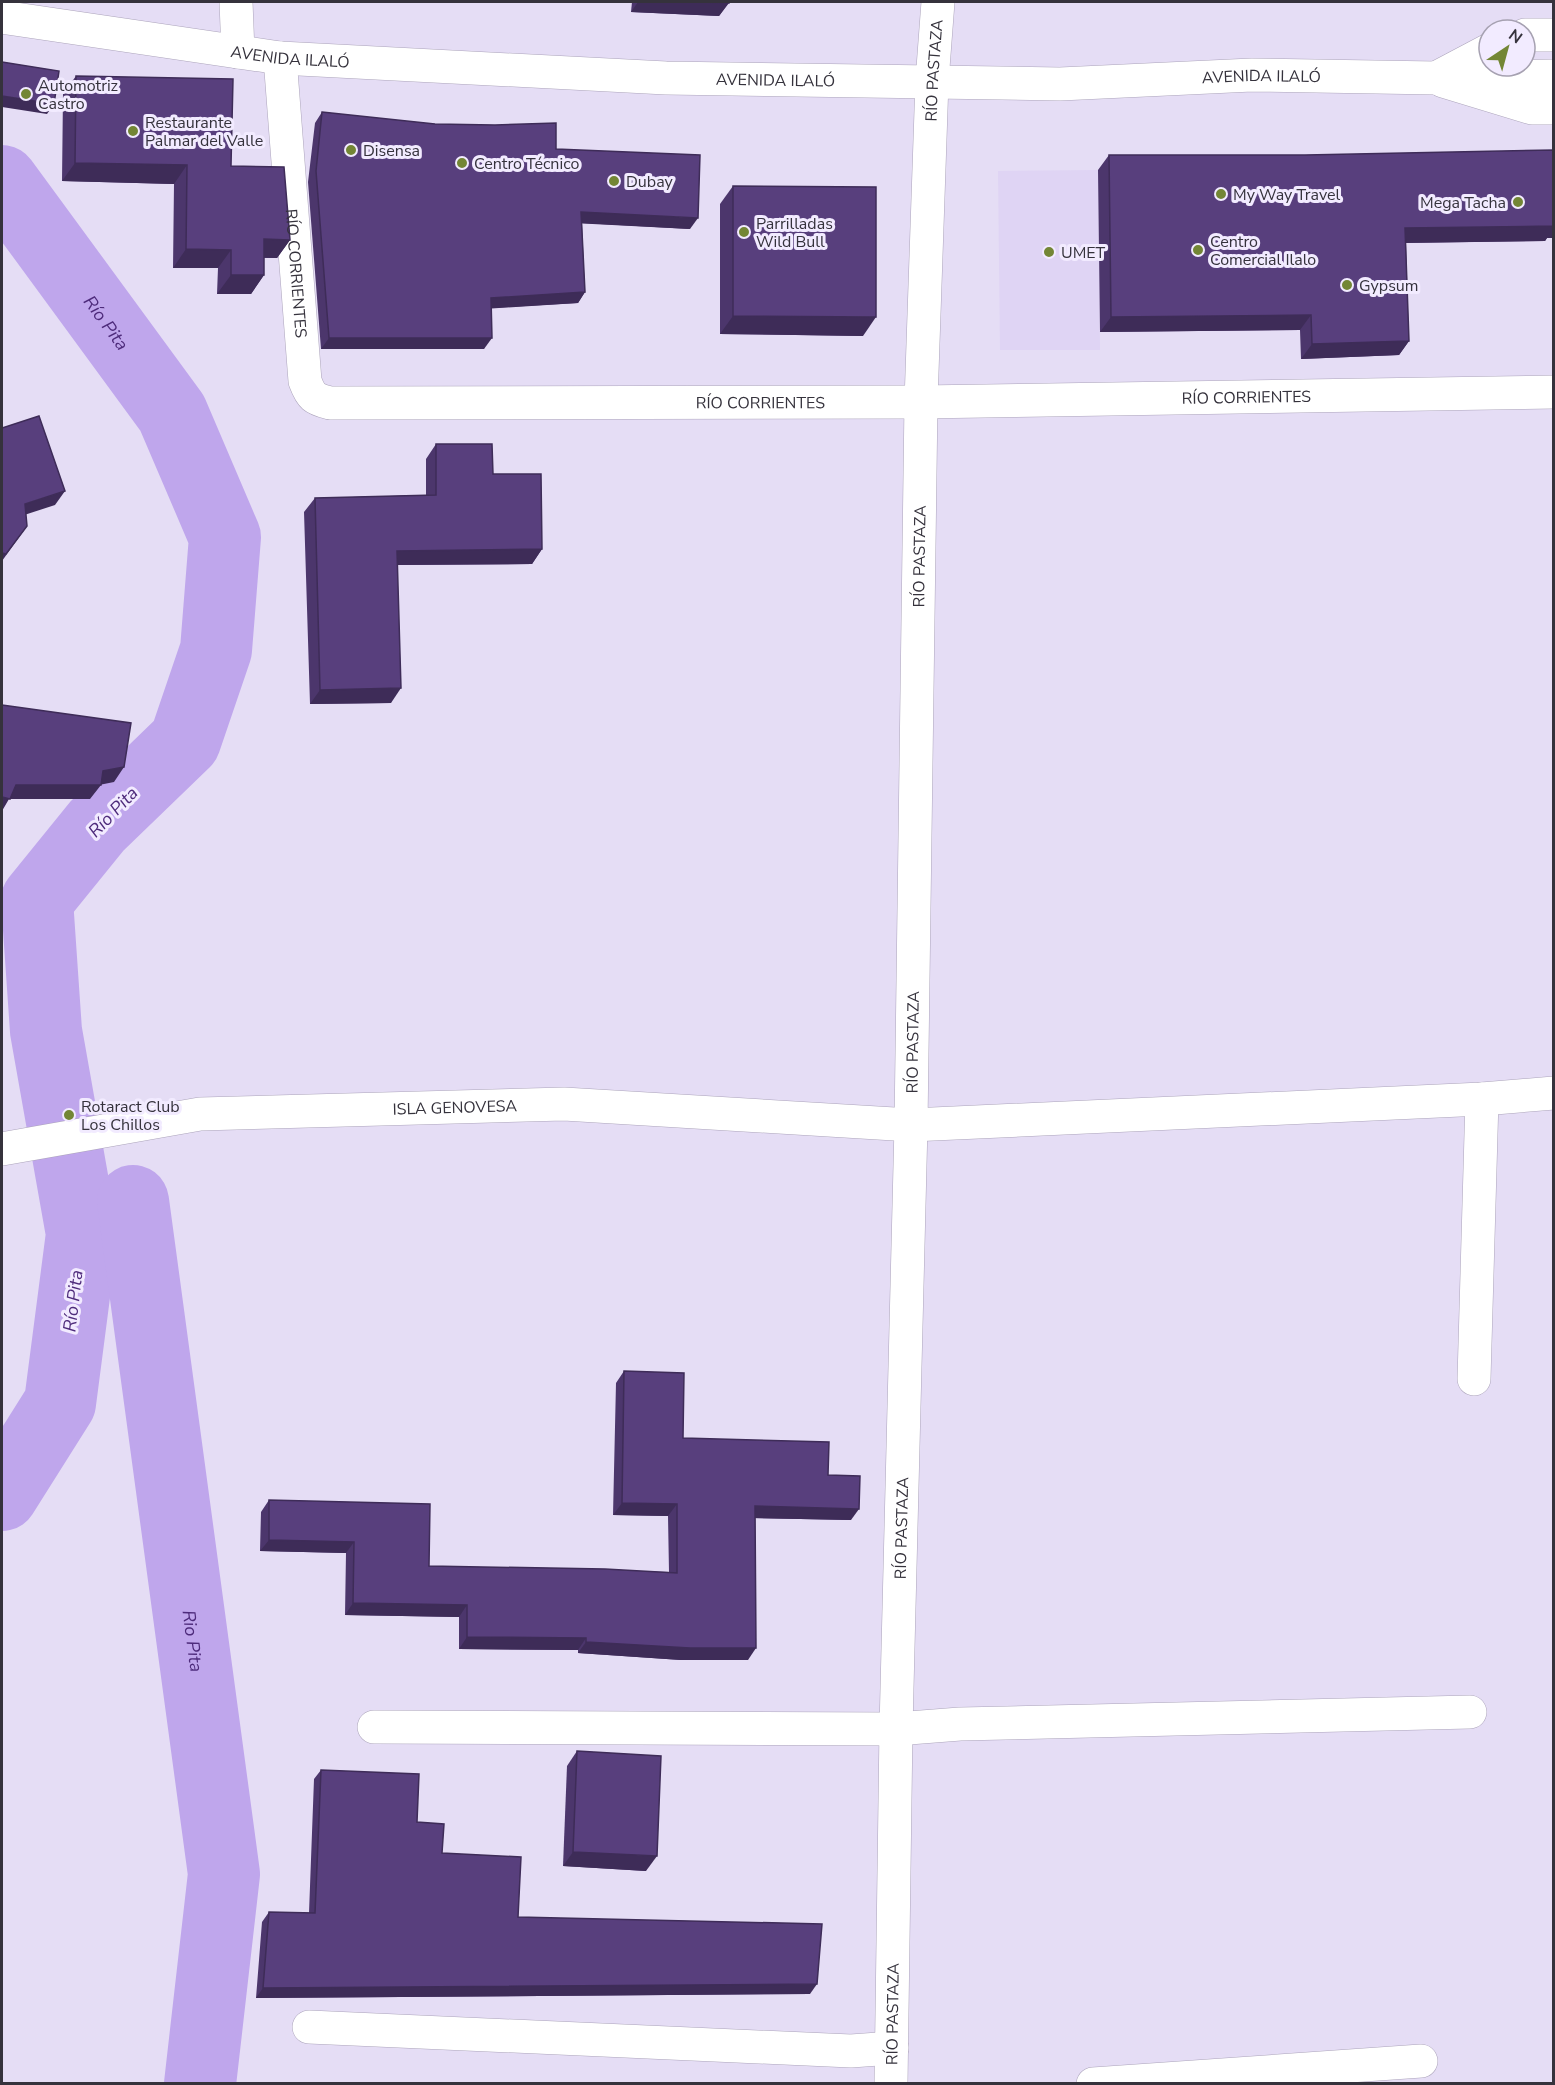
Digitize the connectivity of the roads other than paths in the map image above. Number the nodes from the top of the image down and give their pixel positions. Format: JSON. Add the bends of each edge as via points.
{"nodes":[{"id":1,"x":236,"y":2,"type":"edge"},
{"id":2,"x":938,"y":2,"type":"edge"},
{"id":3,"x":2,"y":17,"type":"edge"},
{"id":4,"x":1537,"y":35,"type":"edge"},
{"id":5,"x":1554,"y":35,"type":"edge"},
{"id":6,"x":238,"y":52,"type":"junction"},
{"id":7,"x":1477,"y":56,"type":"edge"},
{"id":8,"x":280,"y":58,"type":"junction"},
{"id":9,"x":1554,"y":76,"type":"edge"},
{"id":10,"x":1436,"y":78,"type":"junction"},
{"id":11,"x":932,"y":81,"type":"junction"},
{"id":12,"x":1554,"y":108,"type":"edge"},
{"id":13,"x":1554,"y":392,"type":"edge"},
{"id":14,"x":921,"y":402,"type":"junction"},
{"id":15,"x":1554,"y":1093,"type":"edge"},
{"id":16,"x":1482,"y":1099,"type":"junction"},
{"id":17,"x":911,"y":1125,"type":"junction"},
{"id":18,"x":15,"y":1147,"type":"edge"},
{"id":19,"x":1474,"y":1379,"type":"dead end"},
{"id":20,"x":1470,"y":1713,"type":"dead end"},
{"id":21,"x":374,"y":1727,"type":"dead end"},
{"id":22,"x":896,"y":1729,"type":"junction"},
{"id":23,"x":309,"y":2027,"type":"dead end"},
{"id":24,"x":892,"y":2048,"type":"junction"},
{"id":25,"x":1421,"y":2061,"type":"dead end"},
{"id":26,"x":891,"y":2084,"type":"edge"},
{"id":27,"x":1093,"y":2084,"type":"edge"}],
"edges":[{"from":1,"to":6,"type":"street"},
{"from":2,"to":11,"type":"street","name":"RÍO PASTAZA"},
{"from":3,"to":6,"type":"street","name":"AVENIDA ILALÓ"},
{"from":4,"to":5,"type":"street"},
{"from":6,"to":8,"type":"street","name":"AVENIDA ILALÓ"},
{"from":7,"to":10,"type":"street"},
{"from":8,"to":11,"type":"street","name":"AVENIDA ILALÓ","via":[[666,78]]},
{"from":8,"to":14,"type":"street","name":"RÍO CORRIENTES","via":[[305,381],[315,399],[330,403]]},
{"from":9,"to":10,"type":"street","name":"AVENIDA ILALÓ"},
{"from":10,"to":11,"type":"street","name":"AVENIDA ILALÓ","via":[[1252,75],[1060,84]]},
{"from":10,"to":12,"type":"street","via":[[1532,108]]},
{"from":11,"to":14,"type":"street","name":"RÍO PASTAZA"},
{"from":13,"to":14,"type":"street","name":"RÍO CORRIENTES"},
{"from":14,"to":17,"type":"street","name":"RÍO PASTAZA"},
{"from":15,"to":16,"type":"street","name":"ISLA GENOVESA"},
{"from":16,"to":17,"type":"street","name":"ISLA GENOVESA"},
{"from":16,"to":19,"type":"street"},
{"from":17,"to":18,"type":"street","name":"ISLA GENOVESA","via":[[564,1104],[200,1114]]},
{"from":17,"to":22,"type":"street","name":"RÍO PASTAZA"},
{"from":20,"to":22,"type":"street","via":[[960,1724]]},
{"from":21,"to":22,"type":"street"},
{"from":22,"to":24,"type":"street","name":"RÍO PASTAZA"},
{"from":23,"to":24,"type":"street","via":[[851,2050]]},
{"from":24,"to":26,"type":"street","name":"RÍO PASTAZA"},
{"from":25,"to":27,"type":"street"}]}
